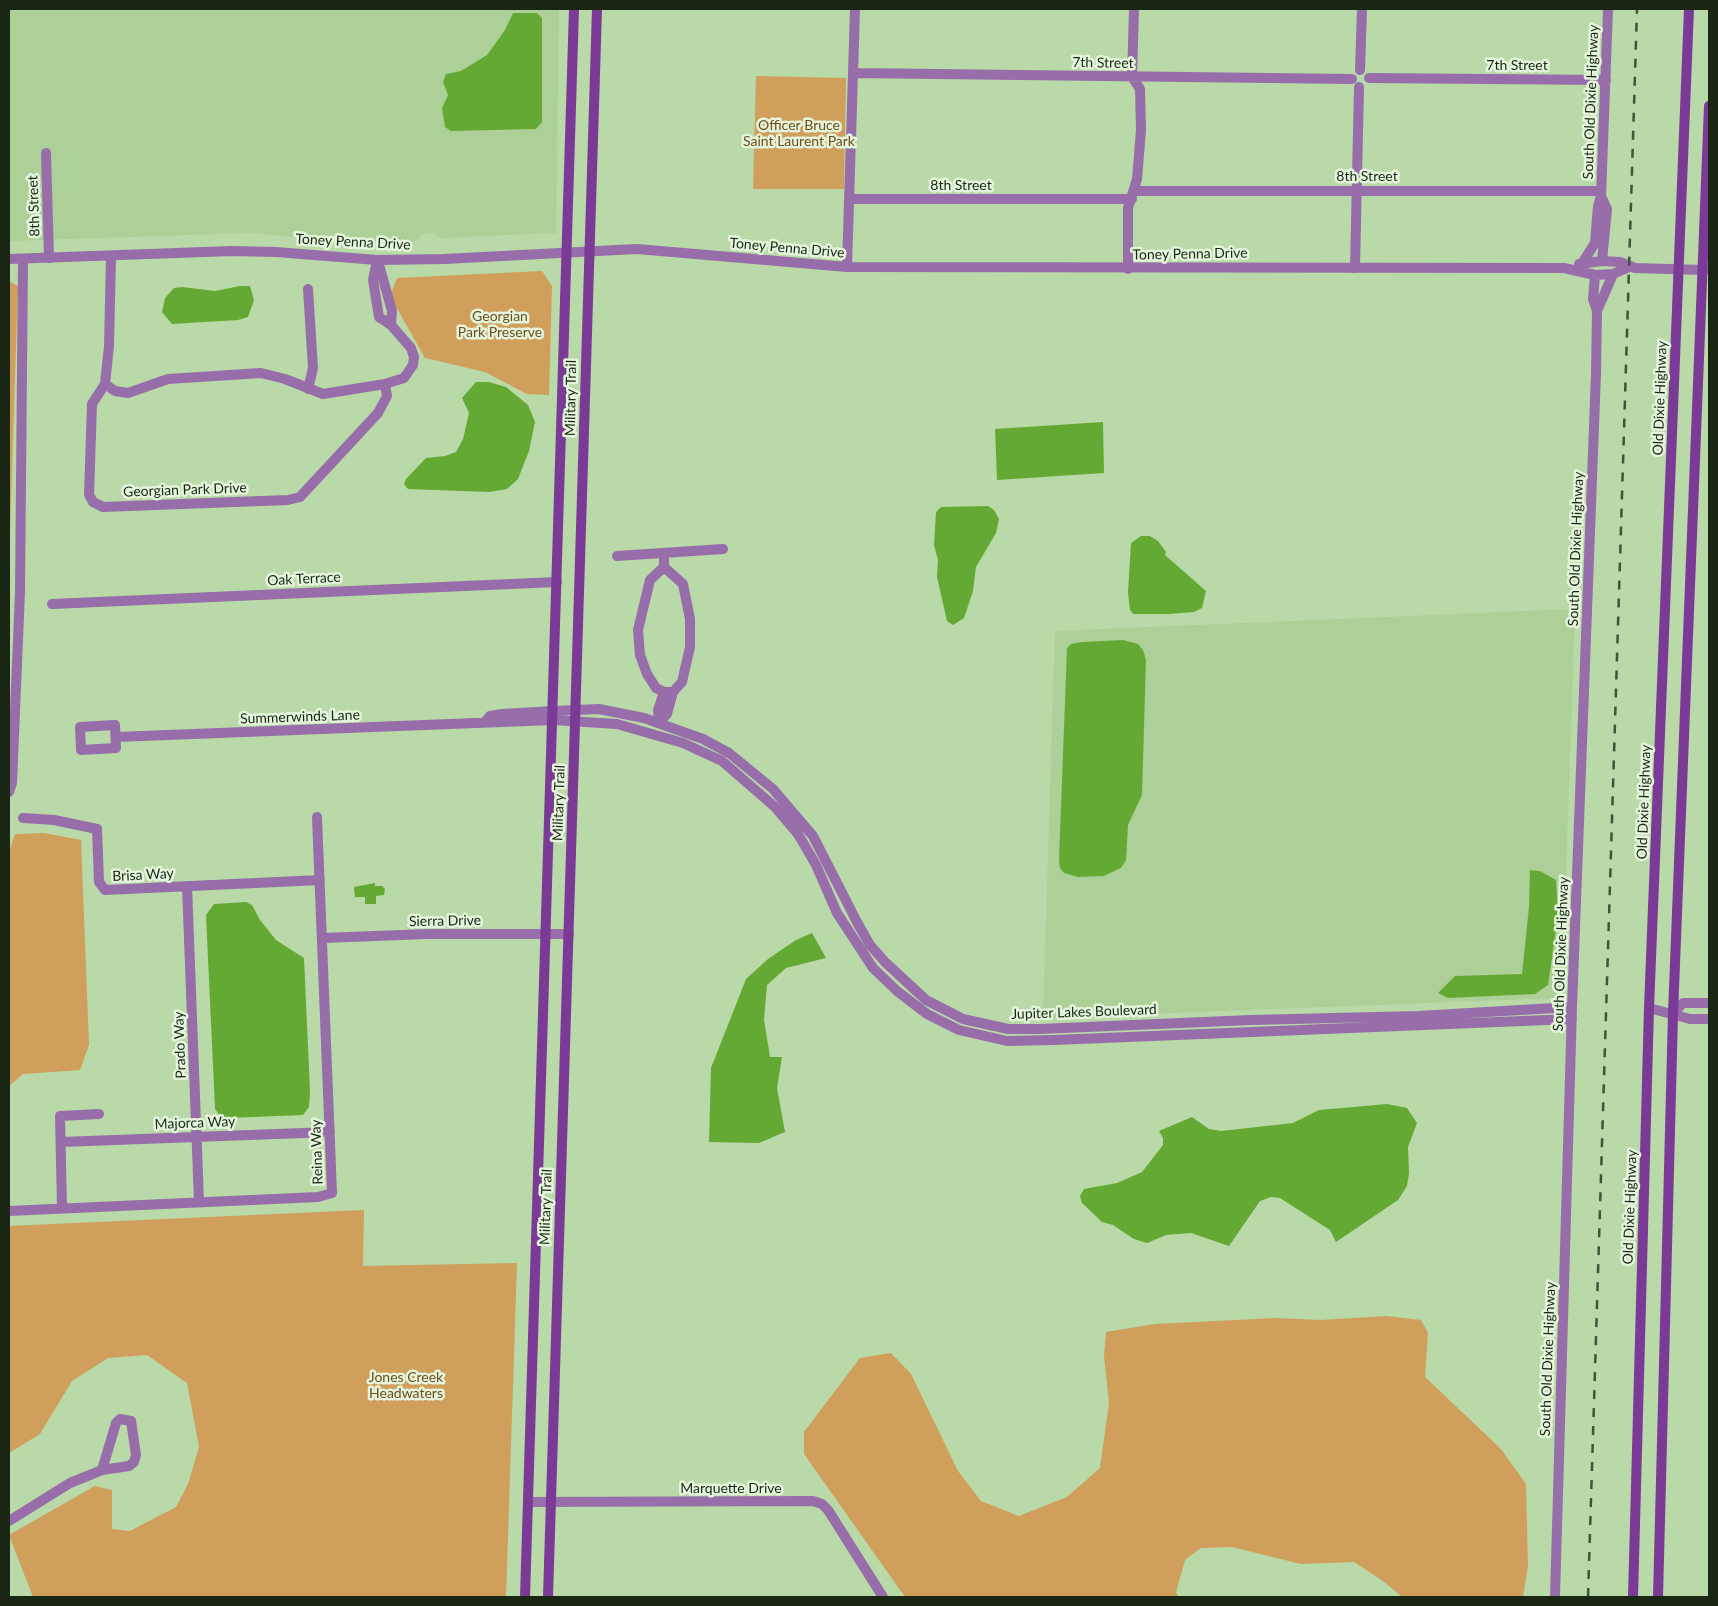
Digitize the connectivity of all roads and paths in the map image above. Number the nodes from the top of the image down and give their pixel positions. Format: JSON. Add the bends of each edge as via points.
{"nodes":[{"id":1,"x":574,"y":9,"type":"edge"},
{"id":2,"x":597,"y":9,"type":"edge"},
{"id":3,"x":855,"y":9,"type":"edge"},
{"id":4,"x":1134,"y":9,"type":"edge"},
{"id":5,"x":1362,"y":9,"type":"edge"},
{"id":6,"x":1608,"y":9,"type":"edge"},
{"id":7,"x":1689,"y":9,"type":"edge"},
{"id":8,"x":1360,"y":70,"type":"junction"},
{"id":9,"x":853,"y":73,"type":"junction"},
{"id":10,"x":1132,"y":77,"type":"junction"},
{"id":11,"x":1368,"y":78,"type":"junction"},
{"id":12,"x":1352,"y":79,"type":"junction"},
{"id":13,"x":1606,"y":80,"type":"junction"},
{"id":14,"x":1359,"y":87,"type":"junction"},
{"id":15,"x":1709,"y":106,"type":"edge"},
{"id":16,"x":46,"y":153,"type":"dead end"},
{"id":17,"x":1357,"y":190,"type":"junction"},
{"id":18,"x":1601,"y":193,"type":"junction"},
{"id":19,"x":1133,"y":195,"type":"junction"},
{"id":20,"x":851,"y":198,"type":"junction"},
{"id":21,"x":588,"y":250,"type":"junction"},
{"id":22,"x":566,"y":254,"type":"junction"},
{"id":23,"x":111,"y":256,"type":"junction"},
{"id":24,"x":49,"y":258,"type":"junction"},
{"id":25,"x":9,"y":259,"type":"edge"},
{"id":26,"x":23,"y":259,"type":"junction"},
{"id":27,"x":377,"y":260,"type":"junction"},
{"id":28,"x":1602,"y":261,"type":"junction"},
{"id":29,"x":1583,"y":262,"type":"junction"},
{"id":30,"x":847,"y":267,"type":"junction"},
{"id":31,"x":1629,"y":267,"type":"junction"},
{"id":32,"x":1355,"y":268,"type":"junction"},
{"id":33,"x":1564,"y":268,"type":"junction"},
{"id":34,"x":1128,"y":269,"type":"junction"},
{"id":35,"x":1679,"y":270,"type":"junction"},
{"id":36,"x":1704,"y":270,"type":"junction"},
{"id":37,"x":1612,"y":274,"type":"junction"},
{"id":38,"x":1594,"y":275,"type":"junction"},
{"id":39,"x":308,"y":289,"type":"dead end"},
{"id":40,"x":1597,"y":311,"type":"junction"},
{"id":41,"x":105,"y":384,"type":"junction"},
{"id":42,"x":385,"y":384,"type":"junction"},
{"id":43,"x":308,"y":389,"type":"junction"},
{"id":44,"x":723,"y":550,"type":"dead end"},
{"id":45,"x":664,"y":553,"type":"junction"},
{"id":46,"x":616,"y":556,"type":"dead end"},
{"id":47,"x":664,"y":567,"type":"junction"},
{"id":48,"x":557,"y":582,"type":"junction"},
{"id":49,"x":52,"y":604,"type":"dead end"},
{"id":50,"x":668,"y":692,"type":"junction"},
{"id":51,"x":574,"y":710,"type":"junction"},
{"id":52,"x":553,"y":715,"type":"junction"},
{"id":53,"x":575,"y":721,"type":"junction"},
{"id":54,"x":659,"y":722,"type":"junction"},
{"id":55,"x":116,"y":737,"type":"dead end"},
{"id":56,"x":9,"y":792,"type":"edge"},
{"id":57,"x":317,"y":817,"type":"dead end"},
{"id":58,"x":23,"y":818,"type":"dead end"},
{"id":59,"x":320,"y":880,"type":"junction"},
{"id":60,"x":187,"y":886,"type":"junction"},
{"id":61,"x":546,"y":933,"type":"junction"},
{"id":62,"x":569,"y":934,"type":"junction"},
{"id":63,"x":322,"y":938,"type":"junction"},
{"id":64,"x":1709,"y":1003,"type":"edge"},
{"id":65,"x":1572,"y":1007,"type":"junction"},
{"id":66,"x":1649,"y":1008,"type":"junction"},
{"id":67,"x":1673,"y":1014,"type":"junction"},
{"id":68,"x":1572,"y":1019,"type":"junction"},
{"id":69,"x":1709,"y":1019,"type":"edge"},
{"id":70,"x":99,"y":1114,"type":"dead end"},
{"id":71,"x":330,"y":1132,"type":"junction"},
{"id":72,"x":197,"y":1136,"type":"junction"},
{"id":73,"x":61,"y":1142,"type":"junction"},
{"id":74,"x":200,"y":1202,"type":"junction"},
{"id":75,"x":62,"y":1208,"type":"junction"},
{"id":76,"x":9,"y":1211,"type":"edge"},
{"id":77,"x":102,"y":1470,"type":"junction"},
{"id":78,"x":528,"y":1502,"type":"junction"},
{"id":79,"x":551,"y":1502,"type":"junction"},
{"id":80,"x":9,"y":1521,"type":"edge"},
{"id":81,"x":525,"y":1597,"type":"edge"},
{"id":82,"x":548,"y":1597,"type":"edge"},
{"id":83,"x":884,"y":1597,"type":"edge"},
{"id":84,"x":1555,"y":1597,"type":"edge"},
{"id":85,"x":1633,"y":1597,"type":"edge"},
{"id":86,"x":1658,"y":1597,"type":"edge"}],
"edges":[{"from":1,"to":22,"type":"main road","name":"Military Trail"},
{"from":2,"to":21,"type":"main road","name":"Military Trail"},
{"from":3,"to":9,"type":"street"},
{"from":4,"to":10,"type":"street"},
{"from":5,"to":8,"type":"street"},
{"from":6,"to":13,"type":"street","name":"South Old Dixie Highway"},
{"from":7,"to":35,"type":"main road","name":"Old Dixie Highway"},
{"from":8,"to":11,"type":"street","via":[[1367,73]]},
{"from":8,"to":12,"type":"street","via":[[1353,74]]},
{"from":9,"to":10,"type":"street","name":"7th Street"},
{"from":9,"to":20,"type":"street"},
{"from":10,"to":12,"type":"street","name":"7th Street"},
{"from":10,"to":19,"type":"street","via":[[1140,89],[1139,159]]},
{"from":11,"to":13,"type":"street","name":"7th Street"},
{"from":11,"to":14,"type":"street","via":[[1365,85]]},
{"from":12,"to":14,"type":"street"},
{"from":13,"to":18,"type":"street","name":"South Old Dixie Highway"},
{"from":14,"to":17,"type":"street"},
{"from":15,"to":36,"type":"main road"},
{"from":16,"to":24,"type":"street","name":"8th Street"},
{"from":17,"to":18,"type":"street","name":"8th Street"},
{"from":17,"to":19,"type":"street","name":"8th Street"},
{"from":17,"to":32,"type":"street"},
{"from":18,"to":28,"type":"street","name":"South Old Dixie Highway","via":[[1607,209]]},
{"from":18,"to":29,"type":"street","name":"South Old Dixie Highway","via":[[1595,244]]},
{"from":19,"to":20,"type":"street","name":"8th Street"},
{"from":19,"to":34,"type":"street","via":[[1128,208]]},
{"from":20,"to":30,"type":"street"},
{"from":21,"to":22,"type":"street","name":"Toney Penna Drive"},
{"from":21,"to":30,"type":"street","name":"Toney Penna Drive","via":[[661,250]]},
{"from":21,"to":51,"type":"main road","name":"Military Trail"},
{"from":22,"to":27,"type":"street","name":"Toney Penna Drive"},
{"from":22,"to":48,"type":"main road","name":"Military Trail"},
{"from":23,"to":24,"type":"street","name":"Toney Penna Drive"},
{"from":23,"to":27,"type":"street","name":"Toney Penna Drive","via":[[267,252]]},
{"from":23,"to":41,"type":"street","name":"Georgian Park Drive"},
{"from":24,"to":26,"type":"street","name":"Toney Penna Drive"},
{"from":25,"to":26,"type":"street","name":"Toney Penna Drive"},
{"from":26,"to":56,"type":"street","via":[[20,592],[12,783]]},
{"from":27,"to":42,"type":"street","via":[[392,310],[391,326],[411,348],[413,366],[404,378]]},
{"from":28,"to":29,"type":"street","name":"Toney Penna Drive"},
{"from":28,"to":31,"type":"street","name":"Toney Penna Drive","via":[[1620,262]]},
{"from":29,"to":33,"type":"street","name":"Toney Penna Drive"},
{"from":30,"to":34,"type":"street","name":"Toney Penna Drive"},
{"from":31,"to":35,"type":"street","name":"Toney Penna Drive"},
{"from":31,"to":37,"type":"street","name":"Toney Penna Drive"},
{"from":32,"to":33,"type":"street","name":"Toney Penna Drive"},
{"from":32,"to":34,"type":"street","name":"Toney Penna Drive"},
{"from":33,"to":38,"type":"street","name":"Toney Penna Drive"},
{"from":35,"to":36,"type":"street","name":"Toney Penna Drive"},
{"from":35,"to":66,"type":"main road","name":"Old Dixie Highway"},
{"from":36,"to":67,"type":"main road"},
{"from":37,"to":38,"type":"street","name":"Toney Penna Drive"},
{"from":37,"to":40,"type":"street","name":"South Old Dixie Highway"},
{"from":38,"to":40,"type":"street","name":"South Old Dixie Highway","via":[[1593,299]]},
{"from":39,"to":43,"type":"street","via":[[313,368]]},
{"from":40,"to":65,"type":"street","name":"South Old Dixie Highway"},
{"from":41,"to":42,"type":"street","name":"Georgian Park Drive","via":[[92,404],[89,495],[93,502],[103,507],[300,497],[378,413],[386,396]]},
{"from":41,"to":43,"type":"street","via":[[114,391],[128,392],[168,379],[261,373]]},
{"from":42,"to":43,"type":"street","via":[[324,394]]},
{"from":44,"to":45,"type":"street"},
{"from":45,"to":46,"type":"street"},
{"from":45,"to":47,"type":"street"},
{"from":47,"to":50,"type":"street","via":[[683,584],[690,619],[690,647],[682,682]]},
{"from":47,"to":50,"type":"street","via":[[650,580],[638,630],[640,655],[647,674],[656,688]]},
{"from":48,"to":49,"type":"street","name":"Oak Terrace"},
{"from":48,"to":52,"type":"main road","name":"Military Trail"},
{"from":50,"to":54,"type":"street","via":[[667,714]]},
{"from":51,"to":52,"type":"street","name":"Jupiter Lakes Boulevard"},
{"from":51,"to":53,"type":"main road","name":"Military Trail"},
{"from":51,"to":54,"type":"street","name":"Jupiter Lakes Boulevard","via":[[599,709]]},
{"from":52,"to":53,"type":"street","name":"Jupiter Lakes Boulevard"},
{"from":52,"to":55,"type":"street","name":"Summerwinds Lane","via":[[485,722]]},
{"from":52,"to":61,"type":"main road","name":"Military Trail"},
{"from":53,"to":62,"type":"main road","name":"Military Trail"},
{"from":53,"to":68,"type":"street","name":"Jupiter Lakes Boulevard","via":[[636,729],[683,743],[722,761],[775,807],[798,834],[837,913],[873,968],[927,1014],[959,1030],[1007,1041]]},
{"from":54,"to":65,"type":"street","name":"Jupiter Lakes Boulevard","via":[[729,753],[773,789],[813,836],[870,945],[926,1000],[963,1019],[1008,1029],[1034,1030]]},
{"from":57,"to":59,"type":"street","name":"Reina Way"},
{"from":58,"to":60,"type":"street","name":"Brisa Way","via":[[54,820],[96,829],[99,882],[105,890]]},
{"from":59,"to":60,"type":"street","name":"Brisa Way"},
{"from":59,"to":63,"type":"street","name":"Reina Way"},
{"from":60,"to":72,"type":"street","name":"Prado Way"},
{"from":61,"to":62,"type":"street","name":"Sierra Drive"},
{"from":61,"to":63,"type":"street","name":"Sierra Drive"},
{"from":61,"to":78,"type":"main road","name":"Military Trail"},
{"from":62,"to":79,"type":"main road","name":"Military Trail"},
{"from":63,"to":71,"type":"street","name":"Reina Way"},
{"from":64,"to":67,"type":"street","via":[[1684,1004]]},
{"from":65,"to":68,"type":"street","name":"South Old Dixie Highway"},
{"from":66,"to":67,"type":"street"},
{"from":66,"to":85,"type":"main road","name":"Old Dixie Highway"},
{"from":67,"to":69,"type":"street","via":[[1690,1019]]},
{"from":67,"to":86,"type":"main road"},
{"from":68,"to":84,"type":"street","name":"South Old Dixie Highway"},
{"from":70,"to":73,"type":"street","via":[[60,1116]]},
{"from":71,"to":72,"type":"street","name":"Majorca Way"},
{"from":71,"to":74,"type":"street","name":"Reina Way","via":[[332,1192],[327,1196]]},
{"from":72,"to":73,"type":"street","name":"Majorca Way"},
{"from":72,"to":74,"type":"street","name":"Prado Way"},
{"from":73,"to":75,"type":"street"},
{"from":74,"to":75,"type":"street","name":"Reina Way"},
{"from":75,"to":76,"type":"street","name":"Reina Way"},
{"from":77,"to":77,"type":"street","via":[[129,1466],[134,1462],[132,1422],[120,1419],[116,1423]]},
{"from":77,"to":80,"type":"street","via":[[70,1482]]},
{"from":78,"to":79,"type":"street","name":"Marquette Drive"},
{"from":78,"to":81,"type":"main road","name":"Military Trail"},
{"from":79,"to":82,"type":"main road","name":"Military Trail"},
{"from":79,"to":83,"type":"street","name":"Marquette Drive","via":[[813,1501],[822,1504]]}]}
